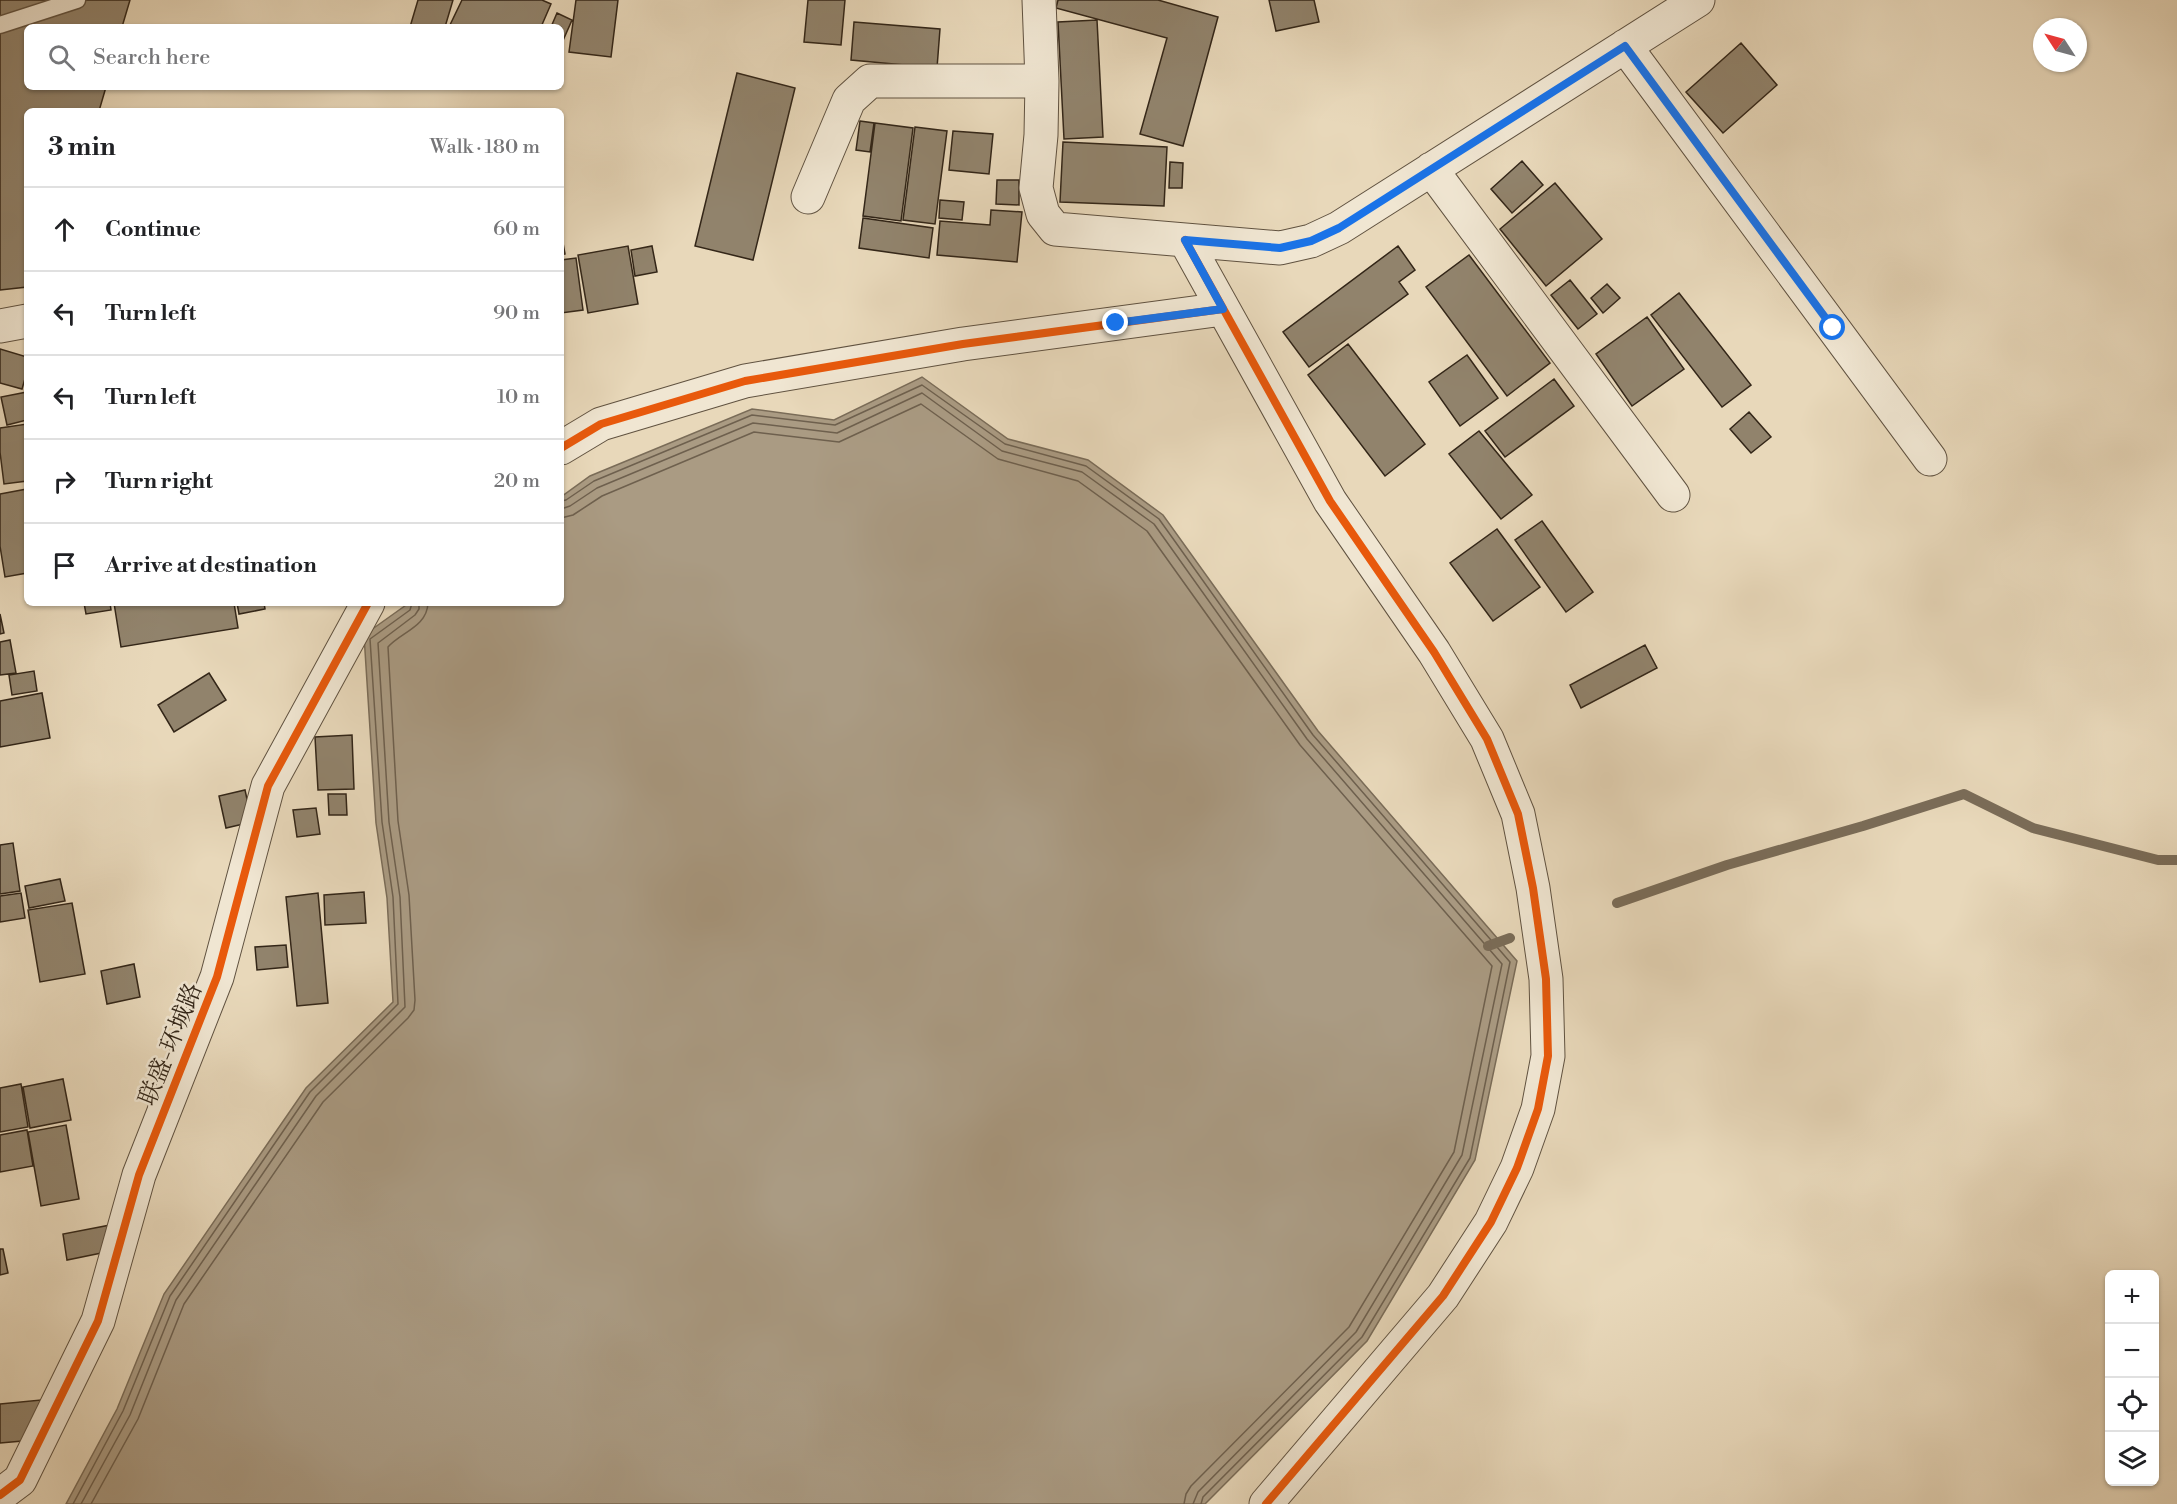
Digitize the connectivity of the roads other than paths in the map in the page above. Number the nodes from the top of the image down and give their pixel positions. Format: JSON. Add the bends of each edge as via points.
{"nodes":[{"id":1,"x":77,"y":0,"type":"edge"},
{"id":2,"x":1039,"y":0,"type":"edge"},
{"id":3,"x":1698,"y":0,"type":"edge"},
{"id":4,"x":0,"y":25,"type":"edge"},
{"id":5,"x":1625,"y":46,"type":"junction"},
{"id":6,"x":1042,"y":81,"type":"junction"},
{"id":7,"x":1431,"y":169,"type":"junction"},
{"id":8,"x":808,"y":196,"type":"dead end"},
{"id":9,"x":1185,"y":240,"type":"junction"},
{"id":10,"x":1223,"y":309,"type":"junction"},
{"id":11,"x":24,"y":322,"type":"edge"},
{"id":12,"x":0,"y":326,"type":"edge"},
{"id":13,"x":564,"y":446,"type":"edge"},
{"id":14,"x":1930,"y":459,"type":"dead end"},
{"id":15,"x":1672,"y":495,"type":"dead end"},
{"id":16,"x":366,"y":606,"type":"edge"},
{"id":17,"x":0,"y":1495,"type":"edge"},
{"id":18,"x":1266,"y":1504,"type":"edge"}],
"edges":[{"from":1,"to":4,"type":"lane"},
{"from":2,"to":6,"type":"street"},
{"from":3,"to":5,"type":"street"},
{"from":5,"to":7,"type":"street"},
{"from":5,"to":14,"type":"street"},
{"from":6,"to":8,"type":"street","via":[[870,81],[849,100]]},
{"from":6,"to":9,"type":"street","via":[[1036,188],[1043,214],[1055,230]]},
{"from":7,"to":9,"type":"street","via":[[1339,228],[1311,241],[1280,248]]},
{"from":7,"to":15,"type":"street"},
{"from":9,"to":10,"type":"street"},
{"from":10,"to":13,"type":"street","via":[[963,344],[745,381],[601,424]]},
{"from":10,"to":18,"type":"street","via":[[1330,501],[1434,651],[1487,739],[1518,814],[1546,979],[1548,1056],[1538,1109],[1517,1168],[1491,1222],[1443,1296]]},
{"from":11,"to":12,"type":"street"},
{"from":16,"to":17,"type":"street","name":"联盛-环城路","via":[[268,786],[217,977],[139,1175],[98,1321],[20,1480]]}]}
